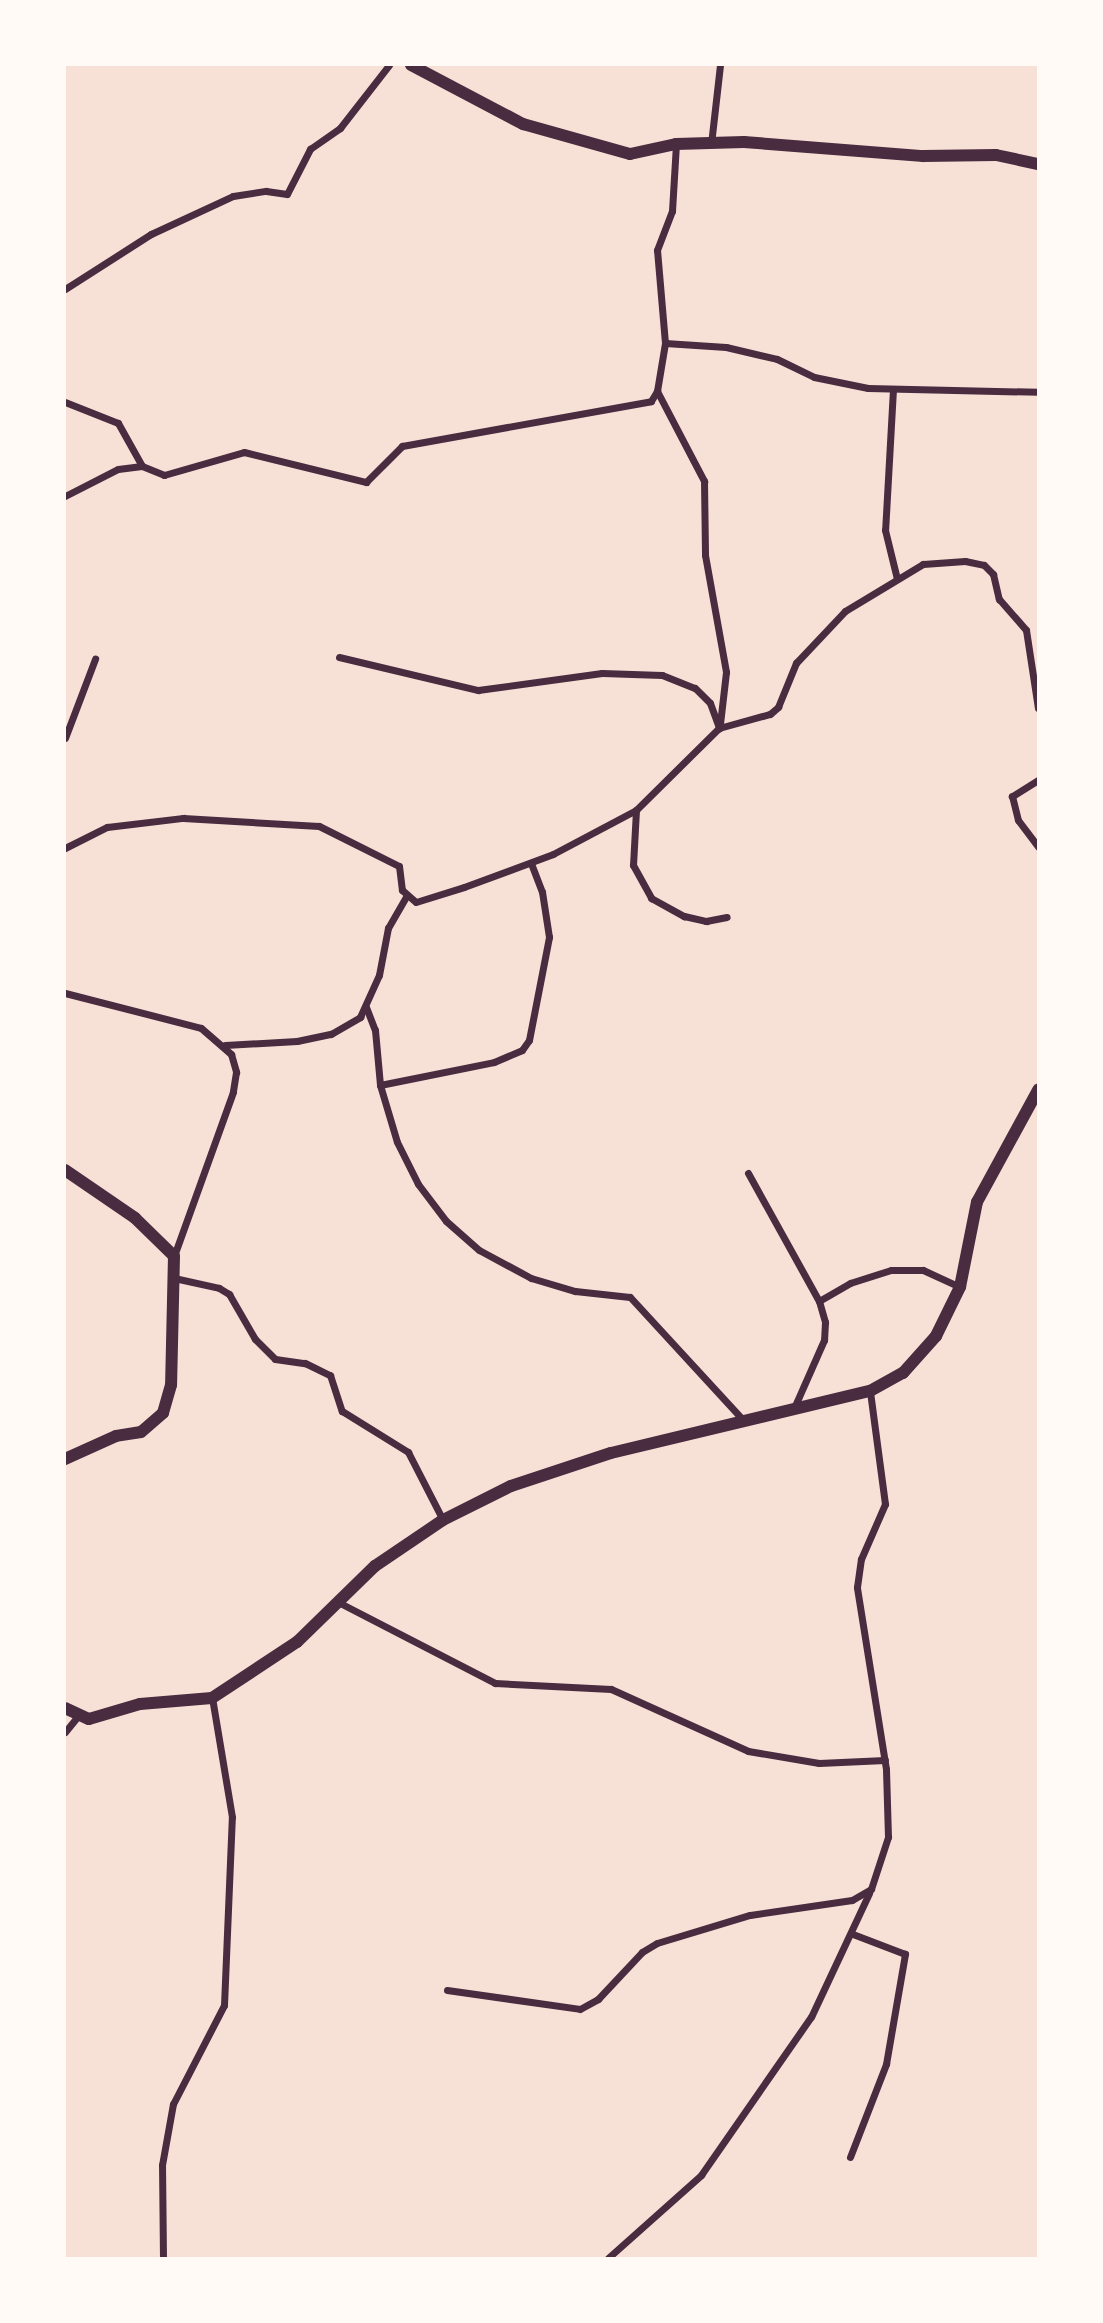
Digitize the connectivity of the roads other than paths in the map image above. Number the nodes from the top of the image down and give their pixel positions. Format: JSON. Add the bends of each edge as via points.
{"nodes":[{"id":1,"x":389,"y":65,"type":"edge"},
{"id":2,"x":411,"y":65,"type":"edge"},
{"id":3,"x":720,"y":65,"type":"edge"},
{"id":4,"x":676,"y":144,"type":"junction"},
{"id":5,"x":711,"y":145,"type":"junction"},
{"id":6,"x":1038,"y":164,"type":"edge"},
{"id":7,"x":65,"y":289,"type":"edge"},
{"id":8,"x":665,"y":343,"type":"junction"},
{"id":9,"x":893,"y":389,"type":"junction"},
{"id":10,"x":657,"y":391,"type":"junction"},
{"id":11,"x":1038,"y":392,"type":"edge"},
{"id":12,"x":65,"y":402,"type":"edge"},
{"id":13,"x":142,"y":466,"type":"junction"},
{"id":14,"x":65,"y":496,"type":"edge"},
{"id":15,"x":897,"y":579,"type":"junction"},
{"id":16,"x":339,"y":657,"type":"dead end"},
{"id":17,"x":95,"y":659,"type":"dead end"},
{"id":18,"x":1038,"y":708,"type":"edge"},
{"id":19,"x":719,"y":728,"type":"junction"},
{"id":20,"x":65,"y":738,"type":"edge"},
{"id":21,"x":1038,"y":780,"type":"edge"},
{"id":22,"x":636,"y":810,"type":"junction"},
{"id":23,"x":1038,"y":847,"type":"edge"},
{"id":24,"x":65,"y":848,"type":"edge"},
{"id":25,"x":531,"y":863,"type":"junction"},
{"id":26,"x":406,"y":897,"type":"junction"},
{"id":27,"x":727,"y":917,"type":"dead end"},
{"id":28,"x":65,"y":993,"type":"edge"},
{"id":29,"x":366,"y":1007,"type":"junction"},
{"id":30,"x":225,"y":1045,"type":"junction"},
{"id":31,"x":380,"y":1085,"type":"junction"},
{"id":32,"x":1038,"y":1090,"type":"edge"},
{"id":33,"x":65,"y":1170,"type":"edge"},
{"id":34,"x":748,"y":1172,"type":"dead end"},
{"id":35,"x":174,"y":1256,"type":"junction"},
{"id":36,"x":174,"y":1278,"type":"junction"},
{"id":37,"x":960,"y":1287,"type":"junction"},
{"id":38,"x":818,"y":1301,"type":"junction"},
{"id":39,"x":870,"y":1391,"type":"junction"},
{"id":40,"x":794,"y":1408,"type":"junction"},
{"id":41,"x":744,"y":1420,"type":"junction"},
{"id":42,"x":65,"y":1459,"type":"edge"},
{"id":43,"x":443,"y":1520,"type":"junction"},
{"id":44,"x":338,"y":1602,"type":"junction"},
{"id":45,"x":212,"y":1698,"type":"junction"},
{"id":46,"x":65,"y":1708,"type":"edge"},
{"id":47,"x":77,"y":1717,"type":"junction"},
{"id":48,"x":65,"y":1732,"type":"edge"},
{"id":49,"x":885,"y":1760,"type":"junction"},
{"id":50,"x":871,"y":1889,"type":"junction"},
{"id":51,"x":853,"y":1934,"type":"junction"},
{"id":52,"x":447,"y":1990,"type":"dead end"},
{"id":53,"x":850,"y":2157,"type":"dead end"},
{"id":54,"x":163,"y":2258,"type":"edge"},
{"id":55,"x":608,"y":2258,"type":"edge"}],
"edges":[{"from":1,"to":7,"type":"street","via":[[340,128],[310,149],[287,194],[266,191],[233,196],[151,234]]},
{"from":2,"to":4,"type":"street","via":[[523,124],[630,154]]},
{"from":3,"to":5,"type":"street"},
{"from":4,"to":5,"type":"street"},
{"from":4,"to":8,"type":"street","via":[[672,211],[657,250]]},
{"from":5,"to":6,"type":"street","via":[[996,155]]},
{"from":8,"to":9,"type":"street","via":[[726,347],[777,359],[814,377]]},
{"from":8,"to":10,"type":"street"},
{"from":9,"to":11,"type":"street"},
{"from":9,"to":15,"type":"street","via":[[884,530]]},
{"from":10,"to":13,"type":"street","via":[[651,401],[634,405],[402,446],[366,482],[244,452],[164,475]]},
{"from":10,"to":19,"type":"street","via":[[699,467],[705,489],[705,555],[726,672]]},
{"from":12,"to":13,"type":"street","via":[[118,423]]},
{"from":13,"to":14,"type":"street","via":[[118,469]]},
{"from":15,"to":18,"type":"street","via":[[923,564],[965,561],[984,565],[993,574],[1006,611],[1026,630]]},
{"from":15,"to":19,"type":"street","via":[[845,611],[796,663],[783,698],[770,713]]},
{"from":16,"to":19,"type":"street","via":[[478,691],[602,673],[662,675],[695,688],[709,703]]},
{"from":17,"to":20,"type":"street"},
{"from":19,"to":22,"type":"street"},
{"from":21,"to":23,"type":"street","via":[[1012,796],[1018,820]]},
{"from":22,"to":25,"type":"street"},
{"from":22,"to":27,"type":"street","via":[[633,865],[651,898],[684,916],[706,921]]},
{"from":24,"to":26,"type":"street","via":[[107,827],[183,818],[319,826],[399,866]]},
{"from":25,"to":26,"type":"street","via":[[416,902]]},
{"from":25,"to":31,"type":"street","via":[[550,937],[529,1040],[522,1050],[494,1062]]},
{"from":26,"to":29,"type":"street","via":[[388,928]]},
{"from":28,"to":30,"type":"street","via":[[201,1028]]},
{"from":29,"to":30,"type":"street","via":[[350,1025],[331,1034]]},
{"from":29,"to":31,"type":"street","via":[[375,1030]]},
{"from":30,"to":35,"type":"street","via":[[235,1063],[236,1083]]},
{"from":31,"to":41,"type":"street","via":[[407,1164],[431,1203],[462,1236],[531,1278],[575,1291],[630,1297]]},
{"from":32,"to":37,"type":"street","via":[[977,1202]]},
{"from":33,"to":35,"type":"street","via":[[135,1218]]},
{"from":34,"to":38,"type":"street"},
{"from":35,"to":36,"type":"street"},
{"from":36,"to":42,"type":"street","via":[[171,1385],[163,1413],[141,1432],[116,1436]]},
{"from":36,"to":43,"type":"street","via":[[229,1294],[255,1339],[275,1359],[305,1363],[330,1375],[342,1411],[408,1452]]},
{"from":37,"to":38,"type":"street","via":[[923,1270],[891,1270],[850,1283]]},
{"from":37,"to":39,"type":"street","via":[[921,1356],[903,1373]]},
{"from":38,"to":40,"type":"street","via":[[824,1340]]},
{"from":39,"to":40,"type":"street"},
{"from":39,"to":49,"type":"street","via":[[885,1504],[862,1559],[857,1587]]},
{"from":40,"to":41,"type":"street"},
{"from":41,"to":43,"type":"street","via":[[560,1468]]},
{"from":43,"to":44,"type":"street","via":[[374,1566]]},
{"from":44,"to":45,"type":"street","via":[[297,1642]]},
{"from":44,"to":49,"type":"street","via":[[495,1683],[611,1689],[748,1751],[819,1763]]},
{"from":45,"to":47,"type":"street","via":[[139,1704],[101,1718]]},
{"from":45,"to":54,"type":"street","via":[[232,1817],[224,2005],[173,2104],[162,2165]]},
{"from":46,"to":47,"type":"street"},
{"from":47,"to":48,"type":"street"},
{"from":49,"to":50,"type":"street","via":[[888,1837]]},
{"from":50,"to":51,"type":"street"},
{"from":50,"to":52,"type":"street","via":[[852,1900],[750,1915],[657,1943],[642,1952],[598,1999],[580,2009]]},
{"from":51,"to":53,"type":"street","via":[[905,1954],[886,2064]]},
{"from":51,"to":55,"type":"street","via":[[811,2017],[701,2175]]}]}
